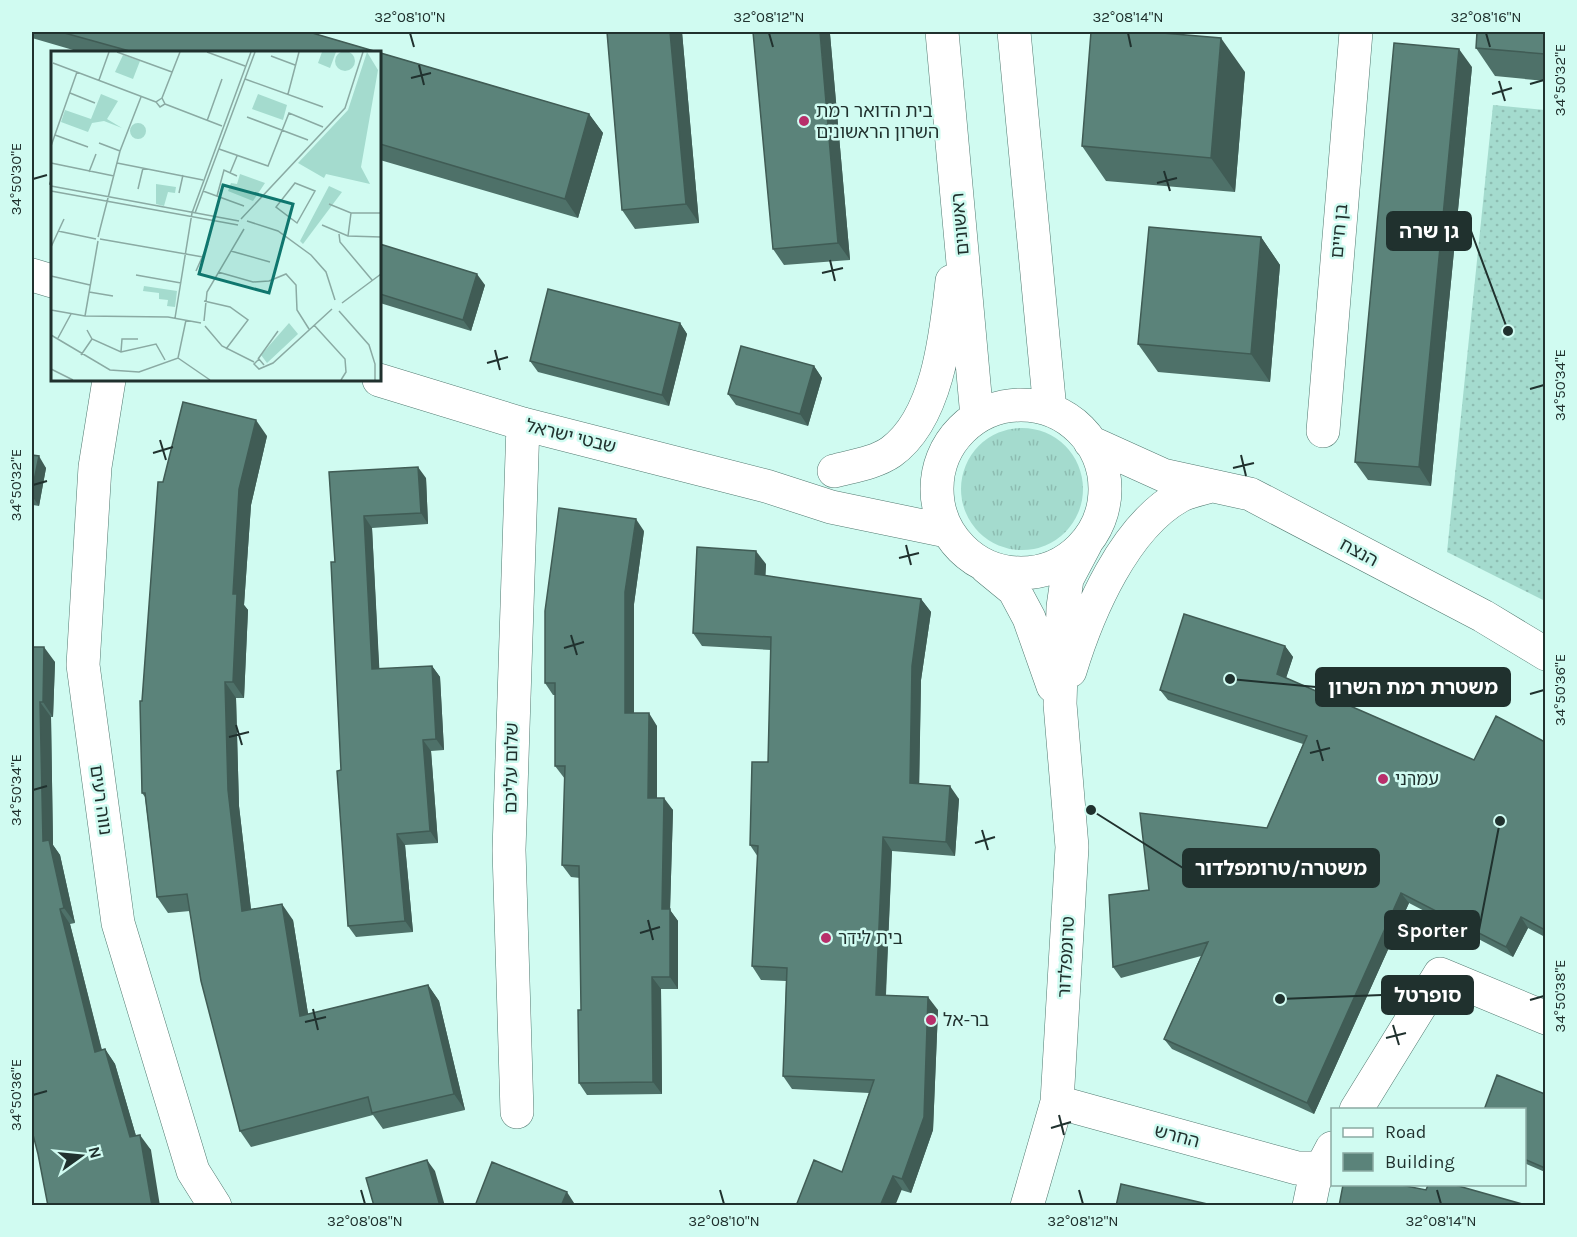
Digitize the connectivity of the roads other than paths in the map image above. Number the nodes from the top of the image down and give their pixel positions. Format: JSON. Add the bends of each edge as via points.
{"nodes":[{"id":1,"x":942,"y":32,"type":"edge"},
{"id":2,"x":1014,"y":32,"type":"edge"},
{"id":3,"x":1356,"y":32,"type":"edge"},
{"id":4,"x":959,"y":214,"type":"junction"},
{"id":5,"x":32,"y":275,"type":"edge"},
{"id":6,"x":51,"y":281,"type":"edge"},
{"id":7,"x":109,"y":381,"type":"edge"},
{"id":8,"x":381,"y":381,"type":"edge"},
{"id":9,"x":1050,"y":410,"type":"junction"},
{"id":10,"x":977,"y":417,"type":"junction"},
{"id":11,"x":523,"y":424,"type":"junction"},
{"id":12,"x":1323,"y":431,"type":"dead end"},
{"id":13,"x":1090,"y":442,"type":"junction"},
{"id":14,"x":947,"y":447,"type":"junction"},
{"id":15,"x":834,"y":471,"type":"junction"},
{"id":16,"x":1163,"y":475,"type":"junction"},
{"id":17,"x":766,"y":486,"type":"junction"},
{"id":18,"x":1210,"y":486,"type":"junction"},
{"id":19,"x":1105,"y":497,"type":"junction"},
{"id":20,"x":947,"y":531,"type":"junction"},
{"id":21,"x":1086,"y":543,"type":"junction"},
{"id":22,"x":982,"y":565,"type":"junction"},
{"id":23,"x":1545,"y":654,"type":"edge"},
{"id":24,"x":1060,"y":705,"type":"junction"},
{"id":25,"x":1545,"y":1018,"type":"edge"},
{"id":26,"x":1057,"y":1102,"type":"junction"},
{"id":27,"x":1357,"y":1108,"type":"edge"},
{"id":28,"x":517,"y":1112,"type":"dead end"},
{"id":29,"x":1315,"y":1175,"type":"edge"},
{"id":30,"x":215,"y":1206,"type":"edge"},
{"id":31,"x":1027,"y":1206,"type":"edge"}],
"edges":[{"from":1,"to":4,"type":"street","name":"ראשונים"},
{"from":2,"to":9,"type":"street"},
{"from":3,"to":12,"type":"street","name":"בן חיים"},
{"from":4,"to":10,"type":"street","name":"ראשונים"},
{"from":4,"to":15,"type":"street","via":[[948,316],[931,396],[917,423],[890,452],[870,462]]},
{"from":5,"to":6,"type":"street"},
{"from":7,"to":30,"type":"street","name":"נווה רעים","via":[[95,467],[83,664],[118,923],[193,1171]]},
{"from":8,"to":11,"type":"street","name":"שבטי ישראל"},
{"from":9,"to":10,"type":"street","via":[[1022,405]]},
{"from":9,"to":13,"type":"street","via":[[1070,420]]},
{"from":10,"to":14,"type":"street"},
{"from":11,"to":17,"type":"street","name":"שבטי ישראל"},
{"from":11,"to":28,"type":"street","name":"שלום עליכם","via":[[509,850]]},
{"from":13,"to":16,"type":"street","name":"הנצח"},
{"from":13,"to":19,"type":"street","via":[[1102,468]]},
{"from":14,"to":15,"type":"street","name":"שבטי ישראל","via":[[914,461]]},
{"from":14,"to":20,"type":"street","via":[[941,462],[938,503]]},
{"from":15,"to":17,"type":"street","name":"שבטי ישראל"},
{"from":16,"to":18,"type":"street","name":"הנצח"},
{"from":16,"to":19,"type":"street"},
{"from":17,"to":20,"type":"street","name":"שבטי ישראל","via":[[831,507]]},
{"from":18,"to":23,"type":"street","name":"הנצח","via":[[1250,494],[1483,616]]},
{"from":18,"to":24,"type":"street","via":[[1180,495],[1128,545],[1103,586]]},
{"from":19,"to":21,"type":"street","via":[[1100,517]]},
{"from":20,"to":22,"type":"street","via":[[959,547]]},
{"from":21,"to":22,"type":"street","via":[[1064,562],[1036,572],[1011,573]]},
{"from":21,"to":24,"type":"street","name":"טרומפלדור","via":[[1067,579]]},
{"from":22,"to":24,"type":"street","name":"טרומפלדור","via":[[1014,590],[1029,618]]},
{"from":24,"to":26,"type":"street","name":"טרומפלדור","via":[[1072,847]]},
{"from":25,"to":27,"type":"street","via":[[1440,974]]},
{"from":26,"to":29,"type":"street","name":"החרש"},
{"from":26,"to":31,"type":"street","name":"טרומפלדור"}]}
